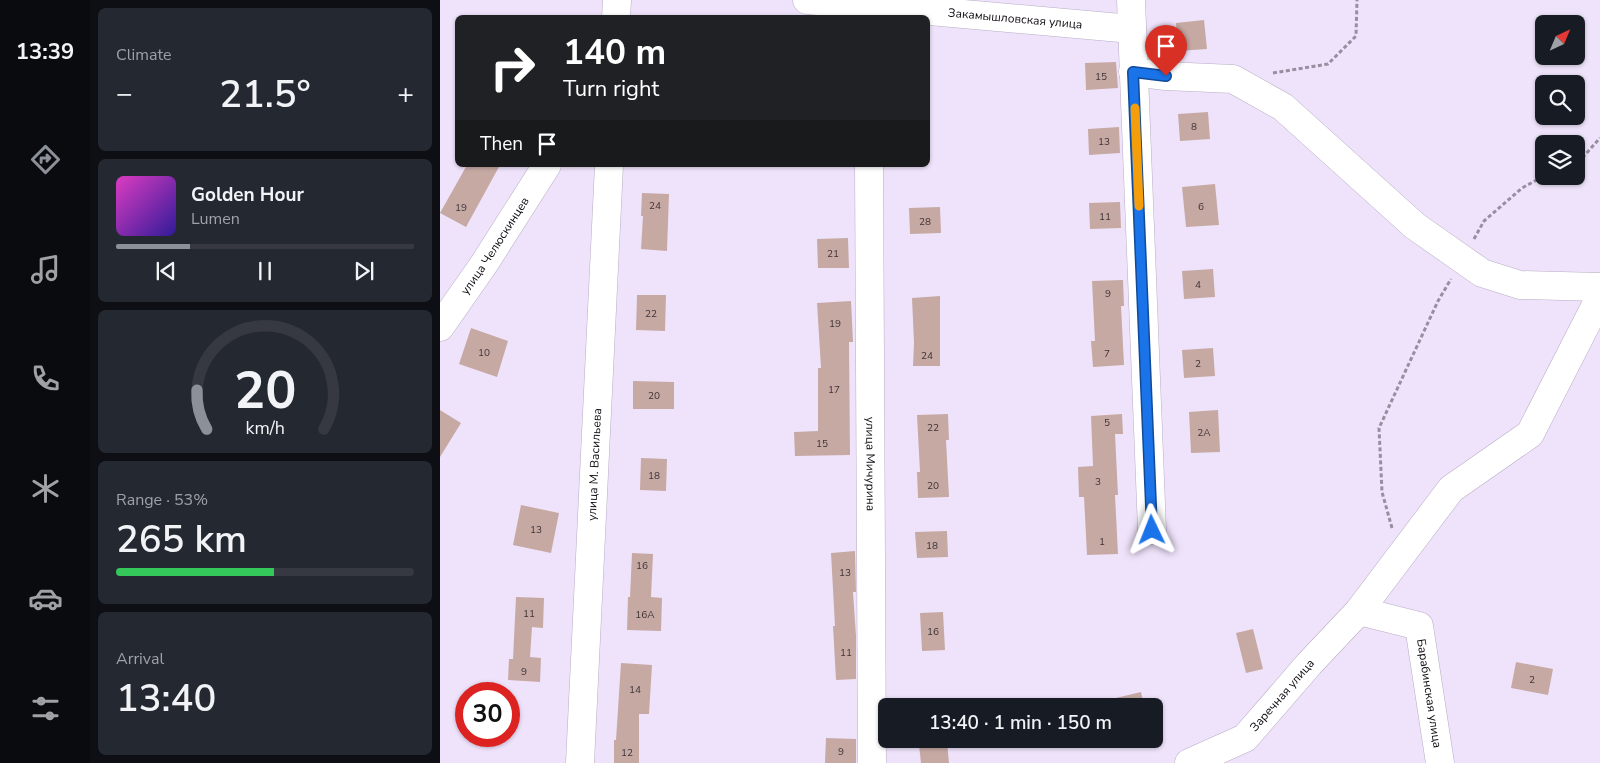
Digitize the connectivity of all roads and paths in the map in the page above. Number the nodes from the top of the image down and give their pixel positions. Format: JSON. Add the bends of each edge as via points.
{"nodes":[{"id":1,"x":617,"y":0,"type":"edge"},
{"id":2,"x":807,"y":0,"type":"edge"},
{"id":3,"x":1131,"y":0,"type":"edge"},
{"id":4,"x":1357,"y":0,"type":"edge"},
{"id":5,"x":868,"y":8,"type":"edge"},
{"id":6,"x":616,"y":15,"type":"edge"},
{"id":7,"x":1132,"y":29,"type":"junction"},
{"id":8,"x":1133,"y":72,"type":"junction"},
{"id":9,"x":1271,"y":73,"type":"dead end"},
{"id":10,"x":1600,"y":138,"type":"edge"},
{"id":11,"x":1585,"y":155,"type":"edge"},
{"id":12,"x":546,"y":167,"type":"edge"},
{"id":13,"x":609,"y":167,"type":"edge"},
{"id":14,"x":869,"y":167,"type":"edge"},
{"id":15,"x":1535,"y":181,"type":"edge"},
{"id":16,"x":1462,"y":259,"type":"junction"},
{"id":17,"x":1600,"y":287,"type":"edge"},
{"id":18,"x":1600,"y":297,"type":"edge"},
{"id":19,"x":440,"y":327,"type":"edge"},
{"id":20,"x":1152,"y":530,"type":"dead end"},
{"id":21,"x":1400,"y":557,"type":"junction"},
{"id":22,"x":1359,"y":612,"type":"junction"},
{"id":23,"x":580,"y":763,"type":"edge"},
{"id":24,"x":872,"y":763,"type":"edge"},
{"id":25,"x":1191,"y":763,"type":"edge"},
{"id":26,"x":1440,"y":763,"type":"edge"}],
"edges":[{"from":1,"to":6,"type":"street"},
{"from":2,"to":5,"type":"street","name":"Закамышловская улица"},
{"from":3,"to":7,"type":"street"},
{"from":4,"to":9,"type":"path","via":[[1356,36],[1328,64]]},
{"from":5,"to":7,"type":"street","name":"Закамышловская улица"},
{"from":7,"to":8,"type":"street"},
{"from":8,"to":16,"type":"street","via":[[1233,79],[1283,107],[1415,226]]},
{"from":8,"to":20,"type":"street"},
{"from":10,"to":11,"type":"path"},
{"from":12,"to":19,"type":"street","name":"улица Челюскинцев"},
{"from":13,"to":23,"type":"street","name":"улица М. Васильева"},
{"from":14,"to":24,"type":"street","name":"улица Мичурина"},
{"from":15,"to":16,"type":"path","via":[[1484,220]]},
{"from":16,"to":17,"type":"street","via":[[1482,273],[1520,285]]},
{"from":16,"to":21,"type":"path","via":[[1438,301],[1379,428],[1382,492]]},
{"from":18,"to":21,"type":"street","name":"Заречная улица","via":[[1530,434],[1451,489]]},
{"from":21,"to":22,"type":"street","name":"Заречная улица"},
{"from":22,"to":25,"type":"street","name":"Заречная улица","via":[[1245,738]]},
{"from":22,"to":26,"type":"street","name":"Барабинская улица","via":[[1419,626]]}]}
